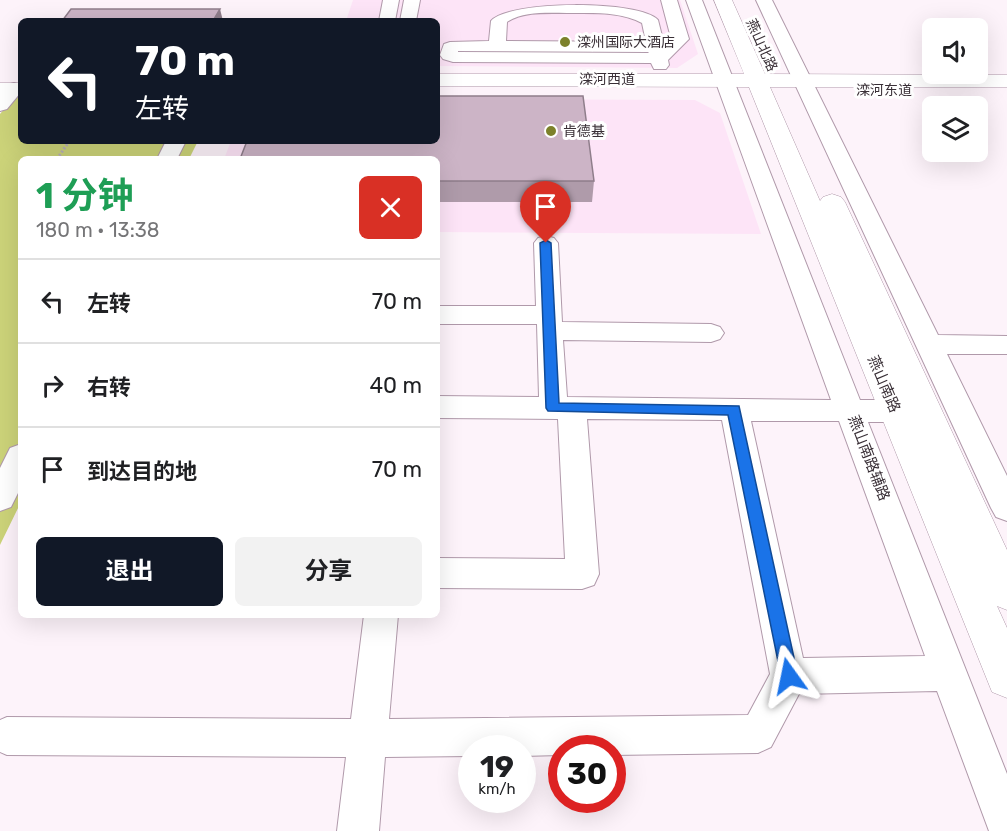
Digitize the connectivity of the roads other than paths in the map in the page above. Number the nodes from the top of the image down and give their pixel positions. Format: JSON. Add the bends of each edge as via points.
{"nodes":[{"id":1,"x":391,"y":0,"type":"edge"},
{"id":2,"x":412,"y":0,"type":"edge"},
{"id":3,"x":669,"y":0,"type":"edge"},
{"id":4,"x":694,"y":0,"type":"edge"},
{"id":5,"x":723,"y":0,"type":"edge"},
{"id":6,"x":741,"y":0,"type":"edge"},
{"id":7,"x":764,"y":0,"type":"edge"},
{"id":8,"x":388,"y":18,"type":"edge"},
{"id":9,"x":409,"y":18,"type":"edge"},
{"id":10,"x":497,"y":42,"type":"junction"},
{"id":11,"x":657,"y":48,"type":"junction"},
{"id":12,"x":663,"y":79,"type":"junction"},
{"id":13,"x":440,"y":80,"type":"edge"},
{"id":14,"x":1007,"y":81,"type":"edge"},
{"id":15,"x":726,"y":85,"type":"junction"},
{"id":16,"x":782,"y":86,"type":"junction"},
{"id":17,"x":440,"y":90,"type":"edge"},
{"id":18,"x":1007,"y":91,"type":"edge"},
{"id":19,"x":546,"y":243,"type":"dead end"},
{"id":20,"x":440,"y":315,"type":"edge"},
{"id":21,"x":549,"y":323,"type":"junction"},
{"id":22,"x":711,"y":333,"type":"dead end"},
{"id":23,"x":930,"y":344,"type":"junction"},
{"id":24,"x":1007,"y":345,"type":"edge"},
{"id":25,"x":440,"y":407,"type":"edge"},
{"id":26,"x":562,"y":408,"type":"junction"},
{"id":27,"x":734,"y":410,"type":"junction"},
{"id":28,"x":851,"y":411,"type":"junction"},
{"id":29,"x":896,"y":411,"type":"junction"},
{"id":30,"x":18,"y":462,"type":"edge"},
{"id":31,"x":0,"y":498,"type":"edge"},
{"id":32,"x":1007,"y":508,"type":"edge"},
{"id":33,"x":440,"y":573,"type":"edge"},
{"id":34,"x":1007,"y":592,"type":"edge"},
{"id":35,"x":381,"y":618,"type":"edge"},
{"id":36,"x":950,"y":673,"type":"junction"},
{"id":37,"x":789,"y":676,"type":"junction"},
{"id":38,"x":1007,"y":677,"type":"edge"},
{"id":39,"x":7,"y":736,"type":"dead end"},
{"id":40,"x":368,"y":738,"type":"junction"},
{"id":41,"x":1007,"y":826,"type":"edge"},
{"id":42,"x":358,"y":831,"type":"edge"}],
"edges":[{"from":1,"to":8,"type":"street"},
{"from":2,"to":9,"type":"street"},
{"from":3,"to":11,"type":"street","via":[[680,39]]},
{"from":4,"to":15,"type":"street","name":"燕山南路辅路"},
{"from":5,"to":16,"type":"main road","name":"燕山北路"},
{"from":6,"to":16,"type":"main road","name":"燕山北路"},
{"from":7,"to":16,"type":"street"},
{"from":10,"to":11,"type":"street"},
{"from":10,"to":11,"type":"street","via":[[499,21],[522,10],[617,10],[645,15]]},
{"from":10,"to":11,"type":"street","via":[[456,46],[450,48],[449,55]]},
{"from":11,"to":12,"type":"street"},
{"from":12,"to":13,"type":"main road","name":"滦河西道"},
{"from":12,"to":15,"type":"main road","name":"滦河西道"},
{"from":14,"to":16,"type":"main road","name":"滦河东道"},
{"from":15,"to":16,"type":"main road","name":"滦河西道"},
{"from":15,"to":17,"type":"main road","name":"滦河西道"},
{"from":15,"to":28,"type":"street","name":"燕山南路辅路"},
{"from":16,"to":18,"type":"main road","name":"滦河东道"},
{"from":16,"to":23,"type":"street"},
{"from":16,"to":29,"type":"main road","name":"燕山南路"},
{"from":16,"to":34,"type":"main road","name":"燕山南路"},
{"from":19,"to":21,"type":"street"},
{"from":20,"to":21,"type":"street"},
{"from":21,"to":22,"type":"street"},
{"from":21,"to":26,"type":"street"},
{"from":23,"to":24,"type":"street"},
{"from":23,"to":32,"type":"street"},
{"from":25,"to":26,"type":"street"},
{"from":26,"to":27,"type":"street"},
{"from":26,"to":33,"type":"street","via":[[582,574]]},
{"from":27,"to":28,"type":"street"},
{"from":27,"to":37,"type":"street"},
{"from":28,"to":29,"type":"street"},
{"from":28,"to":36,"type":"street","name":"燕山南路辅路"},
{"from":29,"to":38,"type":"main road","name":"燕山南路"},
{"from":30,"to":31,"type":"street"},
{"from":35,"to":40,"type":"street"},
{"from":36,"to":37,"type":"street"},
{"from":36,"to":41,"type":"street","name":"燕山南路辅路"},
{"from":37,"to":40,"type":"street","via":[[758,734]]},
{"from":39,"to":40,"type":"street"},
{"from":40,"to":42,"type":"street"}]}
